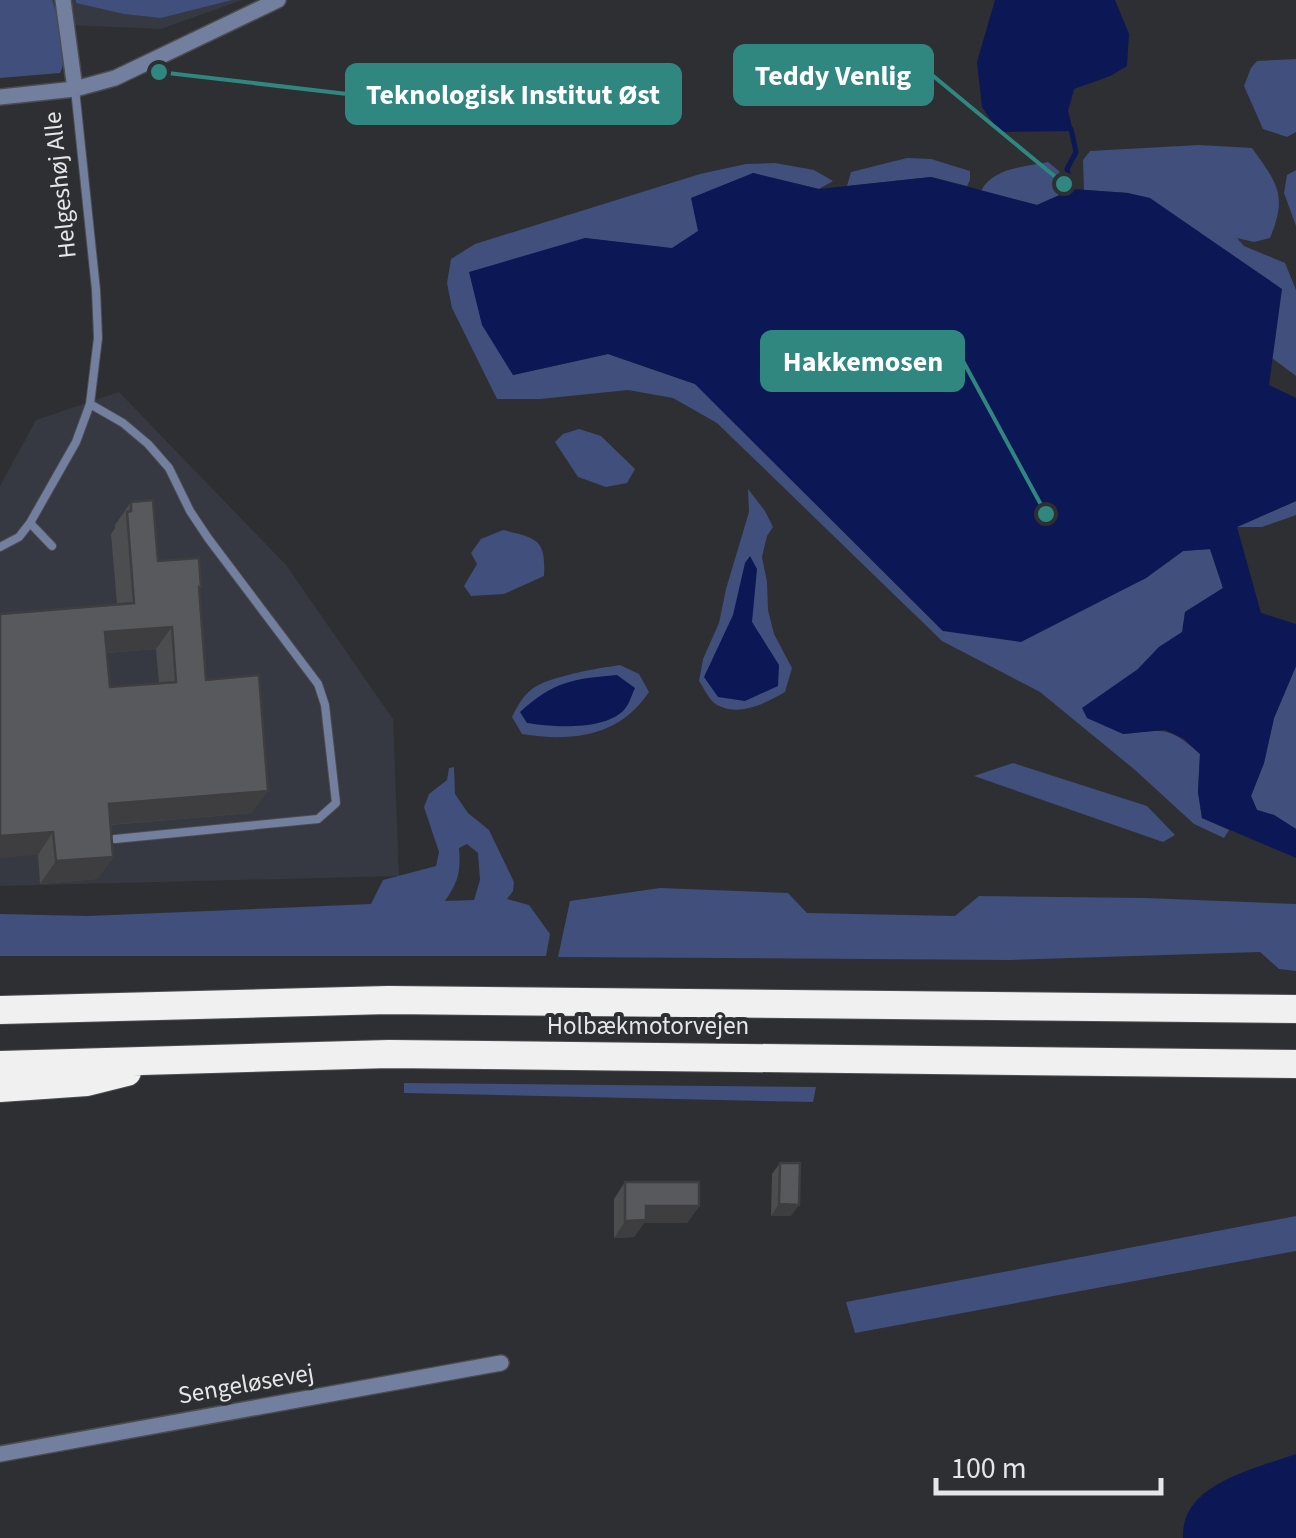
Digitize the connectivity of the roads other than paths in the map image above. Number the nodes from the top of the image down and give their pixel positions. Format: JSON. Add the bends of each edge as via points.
{"nodes":[{"id":1,"x":63,"y":0,"type":"edge"},
{"id":2,"x":278,"y":0,"type":"edge"},
{"id":3,"x":75,"y":89,"type":"junction"},
{"id":4,"x":0,"y":96,"type":"edge"},
{"id":5,"x":90,"y":404,"type":"junction"},
{"id":6,"x":30,"y":523,"type":"junction"},
{"id":7,"x":52,"y":546,"type":"dead end"},
{"id":8,"x":0,"y":547,"type":"edge"},
{"id":9,"x":115,"y":839,"type":"edge"},
{"id":10,"x":1296,"y":1009,"type":"edge"},
{"id":11,"x":0,"y":1010,"type":"edge"},
{"id":12,"x":180,"y":1058,"type":"junction"},
{"id":13,"x":1296,"y":1064,"type":"edge"},
{"id":14,"x":0,"y":1065,"type":"edge"},
{"id":15,"x":0,"y":1088,"type":"edge"},
{"id":16,"x":501,"y":1363,"type":"dead end"},
{"id":17,"x":0,"y":1454,"type":"edge"}],
"edges":[{"from":1,"to":3,"type":"street"},
{"from":2,"to":3,"type":"street","via":[[131,71]]},
{"from":3,"to":4,"type":"street","name":"Helgeshøj Alle"},
{"from":3,"to":5,"type":"lane","name":"Helgeshøj Alle","via":[[96,290]]},
{"from":5,"to":6,"type":"lane","name":"Helgeshøj Alle"},
{"from":5,"to":9,"type":"lane","via":[[123,422],[169,468],[190,512],[318,684],[336,803],[318,819]]},
{"from":6,"to":7,"type":"lane"},
{"from":6,"to":8,"type":"lane"},
{"from":10,"to":11,"type":"highway","name":"Holbækmotorvejen","via":[[388,1000]]},
{"from":12,"to":13,"type":"highway","name":"Holbækmotorvejen","via":[[408,1054]]},
{"from":12,"to":14,"type":"highway","name":"Holbækmotorvejen"},
{"from":12,"to":15,"type":"highway","via":[[87,1082]]},
{"from":16,"to":17,"type":"street","name":"Sengeløsevej"}]}
